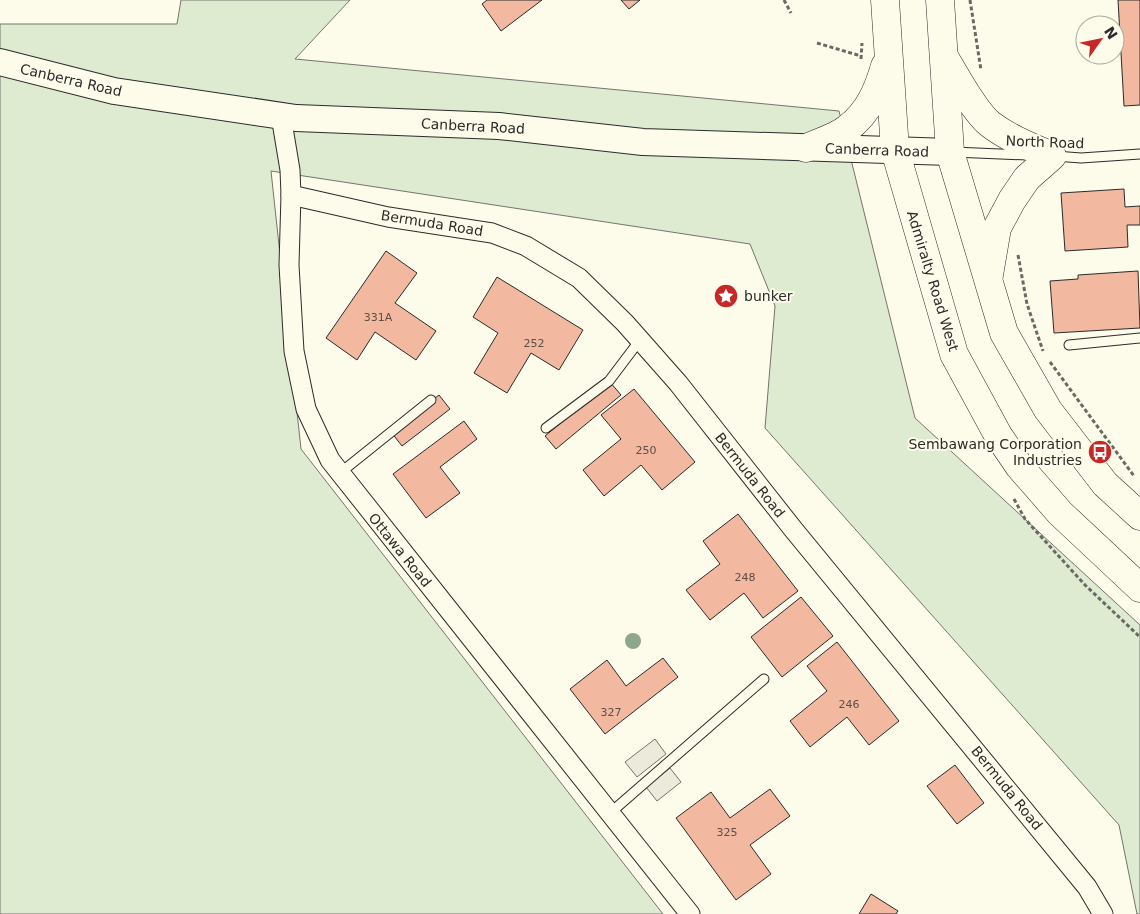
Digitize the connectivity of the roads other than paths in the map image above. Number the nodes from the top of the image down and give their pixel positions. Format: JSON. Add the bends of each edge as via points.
{"nodes":[{"id":1,"x":885,"y":0,"type":"edge"},
{"id":2,"x":940,"y":0,"type":"edge"},
{"id":3,"x":942,"y":54,"type":"junction"},
{"id":4,"x":888,"y":57,"type":"junction"},
{"id":5,"x":0,"y":62,"type":"edge"},
{"id":6,"x":281,"y":116,"type":"junction"},
{"id":7,"x":806,"y":148,"type":"junction"},
{"id":8,"x":895,"y":150,"type":"junction"},
{"id":9,"x":950,"y":152,"type":"junction"},
{"id":10,"x":1140,"y":154,"type":"edge"},
{"id":11,"x":1052,"y":156,"type":"junction"},
{"id":12,"x":291,"y":195,"type":"junction"},
{"id":13,"x":988,"y":281,"type":"junction"},
{"id":14,"x":1140,"y":338,"type":"edge"},
{"id":15,"x":640,"y":340,"type":"junction"},
{"id":16,"x":1069,"y":345,"type":"dead end"},
{"id":17,"x":430,"y":400,"type":"dead end"},
{"id":18,"x":546,"y":428,"type":"dead end"},
{"id":19,"x":340,"y":473,"type":"junction"},
{"id":20,"x":1140,"y":516,"type":"edge"},
{"id":21,"x":1140,"y":588,"type":"edge"},
{"id":22,"x":764,"y":679,"type":"dead end"},
{"id":23,"x":609,"y":814,"type":"junction"},
{"id":24,"x":690,"y":914,"type":"edge"},
{"id":25,"x":1103,"y":914,"type":"edge"}],
"edges":[{"from":1,"to":4,"type":"main road","name":"Admiralty Road West"},
{"from":2,"to":3,"type":"main road"},
{"from":3,"to":9,"type":"main road"},
{"from":3,"to":11,"type":"main road","via":[[989,123]]},
{"from":4,"to":7,"type":"main road","via":[[877,92],[867,110],[848,128]]},
{"from":4,"to":8,"type":"main road","name":"Admiralty Road West"},
{"from":5,"to":6,"type":"main road","name":"Canberra Road","via":[[114,91]]},
{"from":6,"to":7,"type":"main road","name":"Canberra Road","via":[[499,126],[643,142]]},
{"from":6,"to":12,"type":"street","name":"Ottawa Road"},
{"from":7,"to":8,"type":"main road","name":"Canberra Road"},
{"from":8,"to":9,"type":"main road","name":"Canberra Road"},
{"from":8,"to":21,"type":"main road","name":"Admiralty Road West","via":[[954,354],[994,427],[1019,466],[1060,513]]},
{"from":9,"to":11,"type":"lane","name":"North Road"},
{"from":9,"to":13,"type":"main road"},
{"from":10,"to":11,"type":"lane","name":"North Road","via":[[1081,158]]},
{"from":11,"to":13,"type":"main road","via":[[1027,178],[997,228]]},
{"from":12,"to":15,"type":"street","name":"Bermuda Road","via":[[388,217],[492,233],[526,246],[579,278]]},
{"from":12,"to":19,"type":"street","name":"Ottawa Road","via":[[289,265],[294,351],[306,409],[330,460]]},
{"from":13,"to":20,"type":"main road","via":[[1004,333],[1048,410],[1105,484]]},
{"from":14,"to":16,"type":"lane"},
{"from":15,"to":18,"type":"lane","via":[[609,381]]},
{"from":15,"to":25,"type":"street","name":"Bermuda Road","via":[[1087,886]]},
{"from":17,"to":19,"type":"lane"},
{"from":19,"to":23,"type":"street","name":"Ottawa Road"},
{"from":22,"to":23,"type":"lane"},
{"from":23,"to":24,"type":"street","name":"Ottawa Road"}]}
